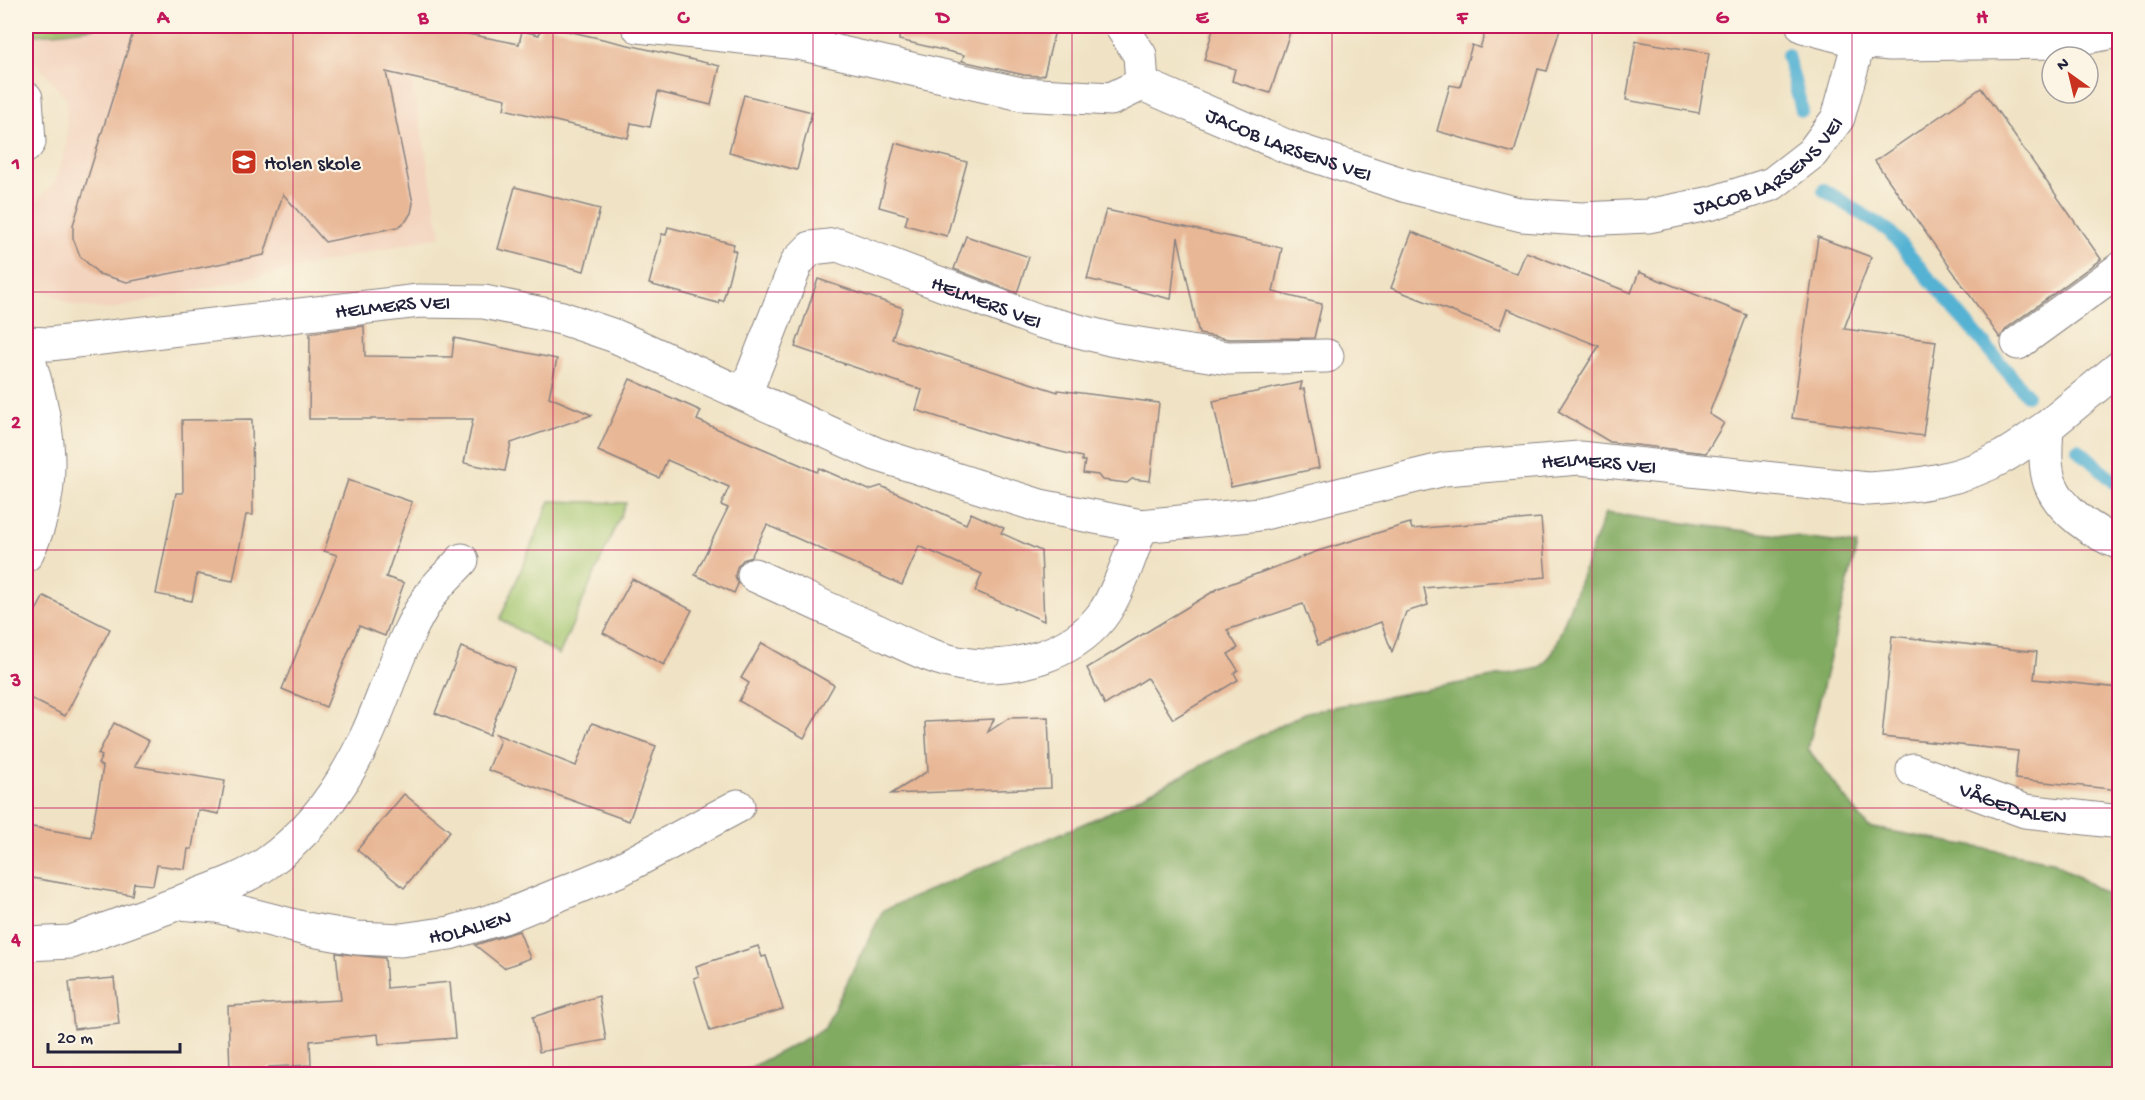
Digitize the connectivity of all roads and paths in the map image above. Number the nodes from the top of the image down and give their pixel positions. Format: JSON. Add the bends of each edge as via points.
{"nodes":[{"id":1,"x":639,"y":26,"type":"edge"},
{"id":2,"x":1120,"y":26,"type":"edge"},
{"id":3,"x":1803,"y":26,"type":"edge"},
{"id":4,"x":2120,"y":31,"type":"edge"},
{"id":5,"x":1879,"y":37,"type":"edge"},
{"id":6,"x":1142,"y":84,"type":"junction"},
{"id":7,"x":26,"y":98,"type":"edge"},
{"id":8,"x":26,"y":146,"type":"edge"},
{"id":9,"x":2120,"y":269,"type":"edge"},
{"id":10,"x":26,"y":343,"type":"edge"},
{"id":11,"x":2018,"y":343,"type":"dead end"},
{"id":12,"x":26,"y":350,"type":"edge"},
{"id":13,"x":1328,"y":356,"type":"dead end"},
{"id":14,"x":2120,"y":367,"type":"edge"},
{"id":15,"x":745,"y":394,"type":"junction"},
{"id":16,"x":2047,"y":427,"type":"junction"},
{"id":17,"x":1141,"y":526,"type":"junction"},
{"id":18,"x":2120,"y":543,"type":"edge"},
{"id":19,"x":26,"y":555,"type":"edge"},
{"id":20,"x":462,"y":560,"type":"dead end"},
{"id":21,"x":754,"y":575,"type":"dead end"},
{"id":22,"x":1912,"y":770,"type":"dead end"},
{"id":23,"x":738,"y":806,"type":"dead end"},
{"id":24,"x":2120,"y":822,"type":"edge"},
{"id":25,"x":179,"y":903,"type":"junction"},
{"id":26,"x":26,"y":944,"type":"edge"}],
"edges":[{"from":1,"to":6,"type":"street","via":[[798,43],[1021,94],[1112,99]]},
{"from":2,"to":6,"type":"street","via":[[1140,55]]},
{"from":3,"to":5,"type":"street"},
{"from":4,"to":5,"type":"street","via":[[2057,42]]},
{"from":5,"to":6,"type":"street","name":"JACOB LARSENS VEI","via":[[1838,118],[1812,153],[1772,184],[1712,203],[1648,216],[1581,219],[1522,214],[1407,186],[1288,147]]},
{"from":7,"to":8,"type":"street"},
{"from":9,"to":11,"type":"street"},
{"from":10,"to":15,"type":"street","name":"HELMERS VEI","via":[[50,344],[419,301],[484,302],[562,318],[615,336]]},
{"from":12,"to":19,"type":"street","via":[[46,423],[49,486],[37,534]]},
{"from":13,"to":15,"type":"street","name":"HELMERS VEI","via":[[1228,358],[1114,340],[1039,321],[838,245],[812,248],[797,262]]},
{"from":14,"to":16,"type":"street"},
{"from":15,"to":17,"type":"street","name":"HELMERS VEI","via":[[876,454],[1040,506]]},
{"from":16,"to":17,"type":"street","name":"HELMERS VEI","via":[[2004,456],[1964,474],[1912,487],[1868,489],[1579,458],[1445,469],[1260,514]]},
{"from":16,"to":18,"type":"street","via":[[2045,459],[2050,484],[2070,511],[2101,536]]},
{"from":17,"to":21,"type":"street","via":[[1131,557],[1102,616],[1080,639],[1045,657],[1009,663],[969,665],[934,657]]},
{"from":20,"to":25,"type":"street","name":"HOLALIEN","via":[[434,590],[411,629],[368,734],[325,807],[265,865]]},
{"from":22,"to":24,"type":"street","name":"VÅGEDALEN","via":[[2025,811]]},
{"from":23,"to":25,"type":"street","name":"HOLALIEN","via":[[619,870],[504,917],[450,933],[401,940],[357,938],[217,906]]},
{"from":25,"to":26,"type":"street","name":"HOLALIEN","via":[[70,942]]}]}
